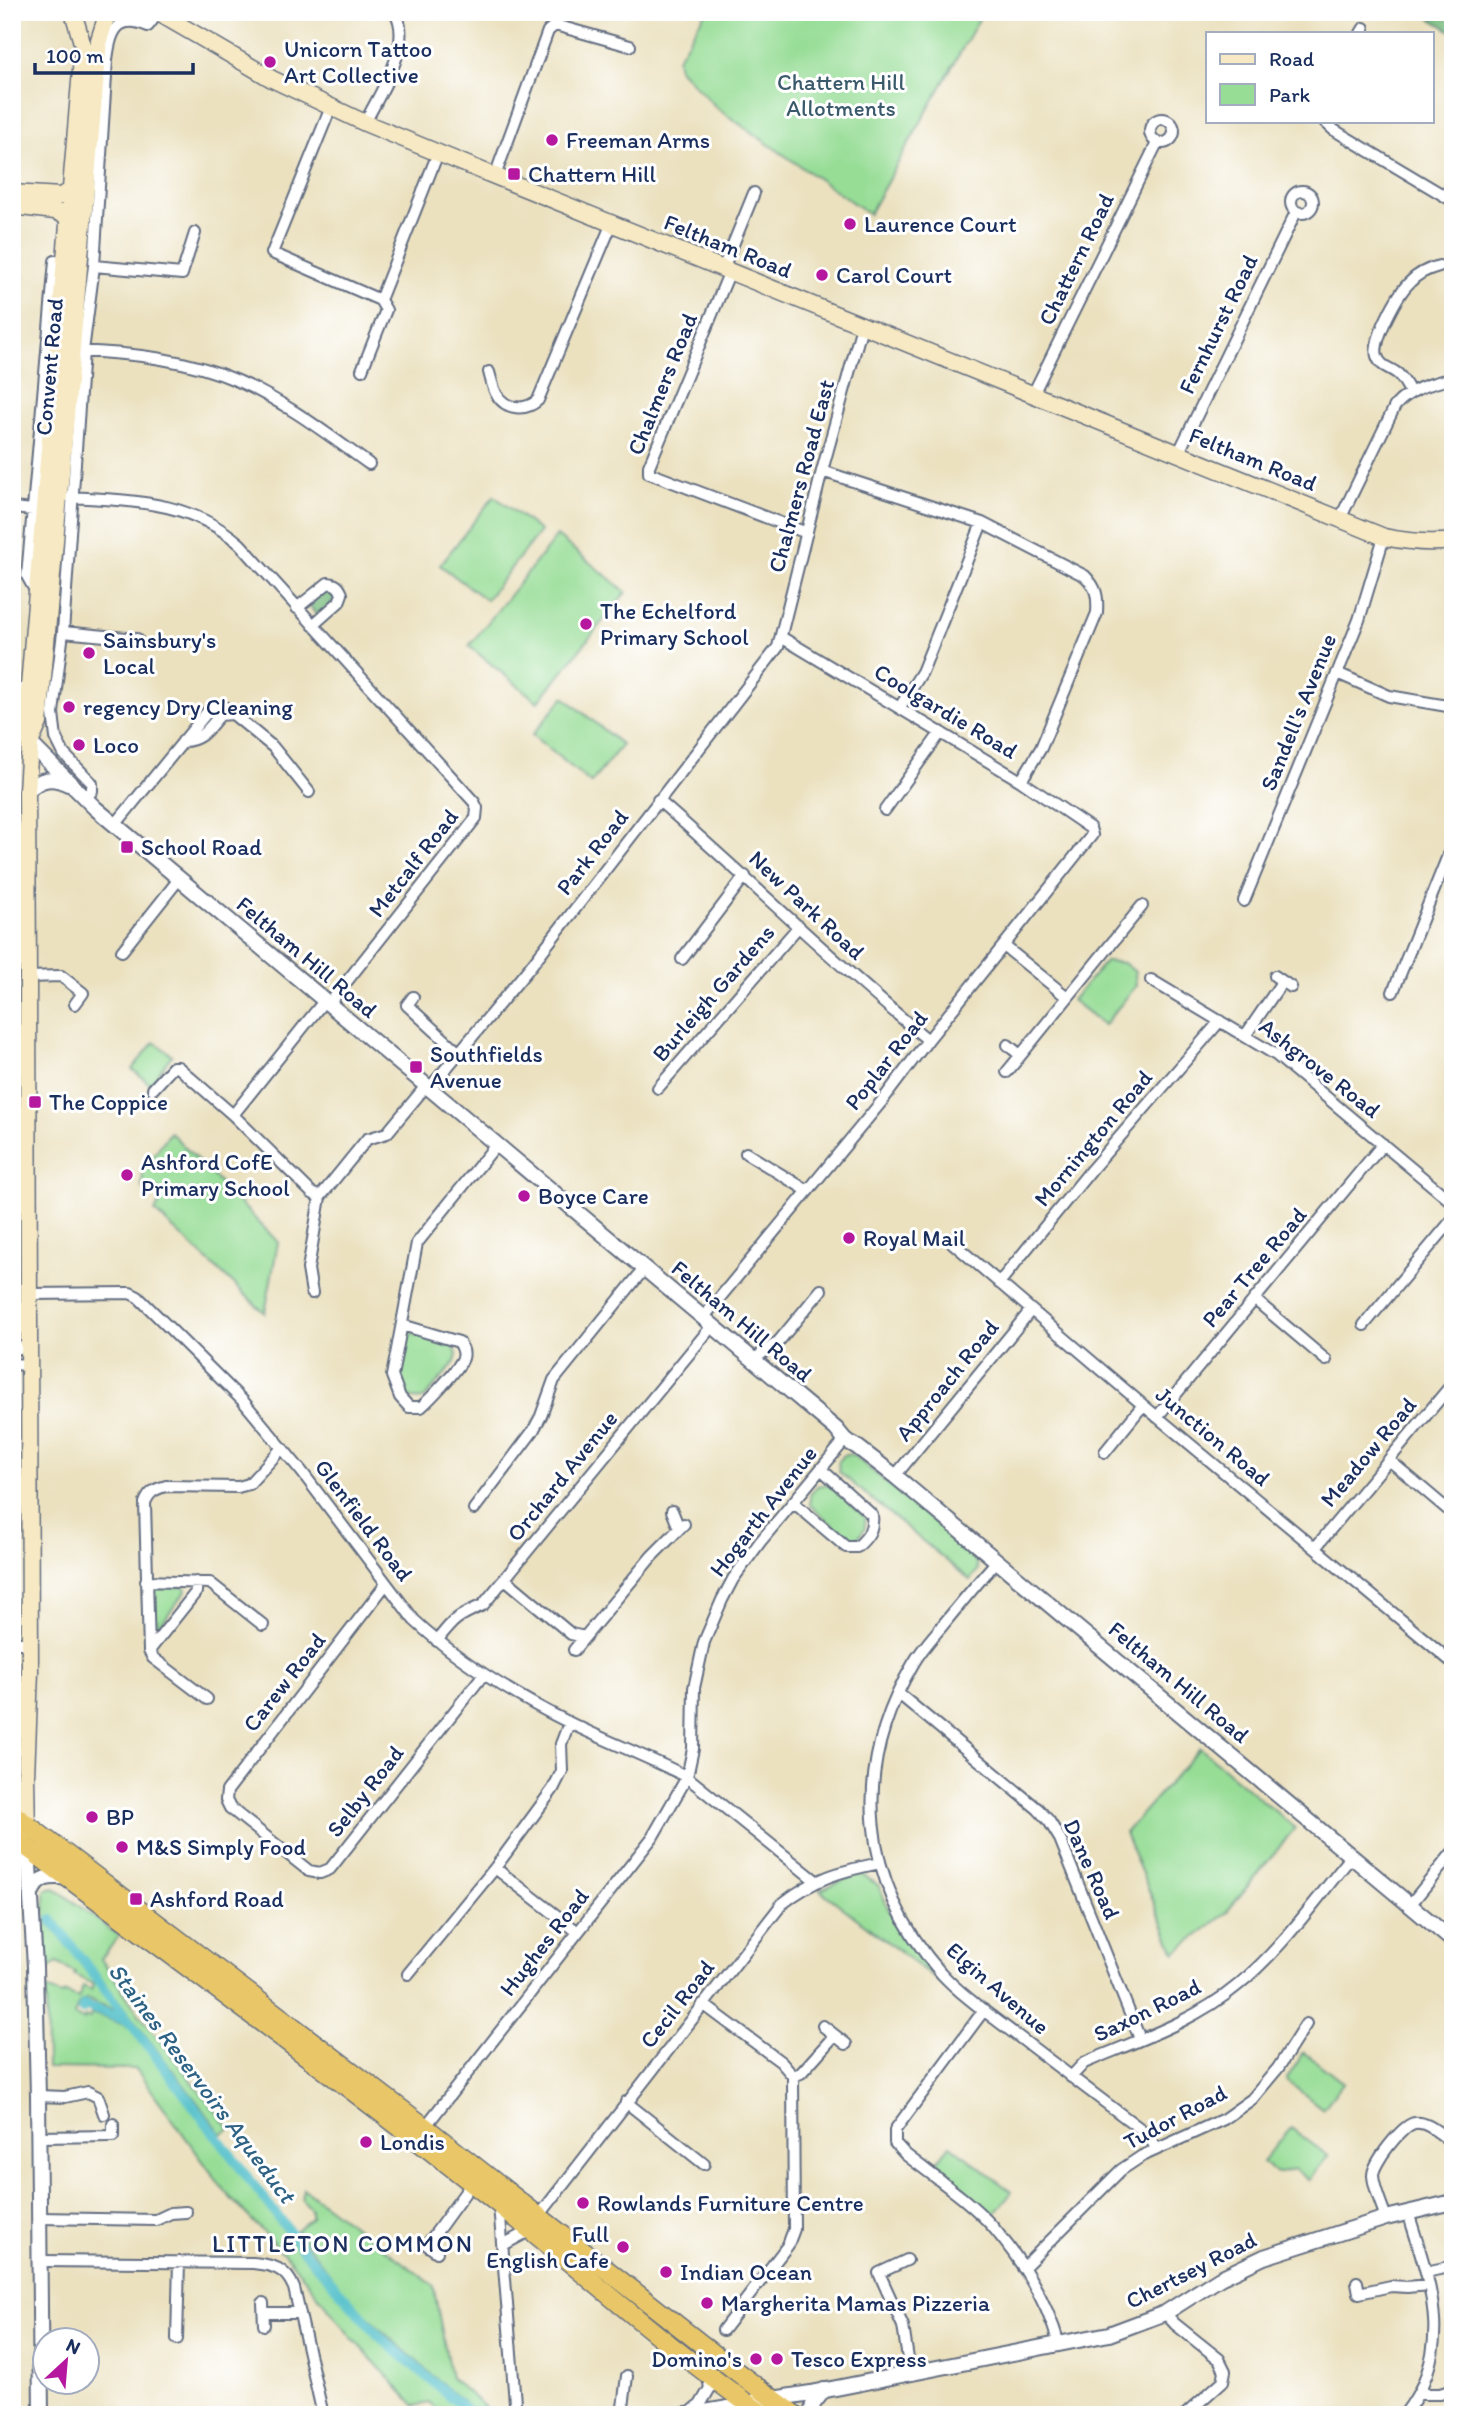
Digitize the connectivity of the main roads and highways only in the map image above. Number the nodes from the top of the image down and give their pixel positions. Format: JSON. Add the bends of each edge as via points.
{"nodes":[{"id":1,"x":73,"y":12,"type":"edge"},
{"id":2,"x":110,"y":13,"type":"edge"},
{"id":3,"x":158,"y":13,"type":"edge"},
{"id":4,"x":71,"y":191,"type":"junction"},
{"id":5,"x":12,"y":193,"type":"edge"},
{"id":6,"x":12,"y":206,"type":"edge"},
{"id":7,"x":69,"y":217,"type":"junction"},
{"id":8,"x":1453,"y":541,"type":"edge"},
{"id":9,"x":30,"y":743,"type":"junction"},
{"id":10,"x":20,"y":1159,"type":"edge"},
{"id":11,"x":20,"y":1365,"type":"edge"},
{"id":12,"x":26,"y":1776,"type":"junction"},
{"id":13,"x":12,"y":1789,"type":"edge"},
{"id":14,"x":20,"y":1818,"type":"edge"},
{"id":15,"x":12,"y":1836,"type":"edge"},
{"id":16,"x":28,"y":1848,"type":"junction"},
{"id":17,"x":537,"y":2225,"type":"junction"},
{"id":18,"x":737,"y":2372,"type":"junction"},
{"id":19,"x":746,"y":2403,"type":"junction"},
{"id":20,"x":776,"y":2407,"type":"edge"},
{"id":21,"x":764,"y":2415,"type":"edge"},
{"id":22,"x":795,"y":2415,"type":"edge"}],
"edges":[{"from":1,"to":2,"type":"main road","via":[[94,19]]},
{"from":1,"to":4,"type":"main road","name":"Convent Road","via":[[83,46]]},
{"from":2,"to":9,"type":"main road","name":"Convent Road","via":[[99,40],[67,497],[39,723]]},
{"from":3,"to":8,"type":"main road","name":"Feltham Road","via":[[250,68],[365,123],[862,326],[1384,537],[1415,543]]},
{"from":4,"to":5,"type":"main road","via":[[61,195]]},
{"from":4,"to":7,"type":"main road","name":"Convent Road"},
{"from":6,"to":7,"type":"main road"},
{"from":7,"to":9,"type":"main road","name":"Convent Road","via":[[26,722]]},
{"from":9,"to":10,"type":"main road"},
{"from":10,"to":11,"type":"main road","via":[[29,1294],[29,1344]]},
{"from":11,"to":12,"type":"main road","via":[[30,1671]]},
{"from":12,"to":13,"type":"main road"},
{"from":12,"to":14,"type":"main road"},
{"from":14,"to":16,"type":"main road"},
{"from":14,"to":17,"type":"highway","via":[[425,2127]]},
{"from":15,"to":16,"type":"highway"},
{"from":16,"to":17,"type":"highway","via":[[499,2204]]},
{"from":17,"to":18,"type":"highway"},
{"from":17,"to":19,"type":"highway"},
{"from":18,"to":19,"type":"highway"},
{"from":18,"to":20,"type":"highway"},
{"from":19,"to":21,"type":"highway"},
{"from":20,"to":22,"type":"highway"}]}
